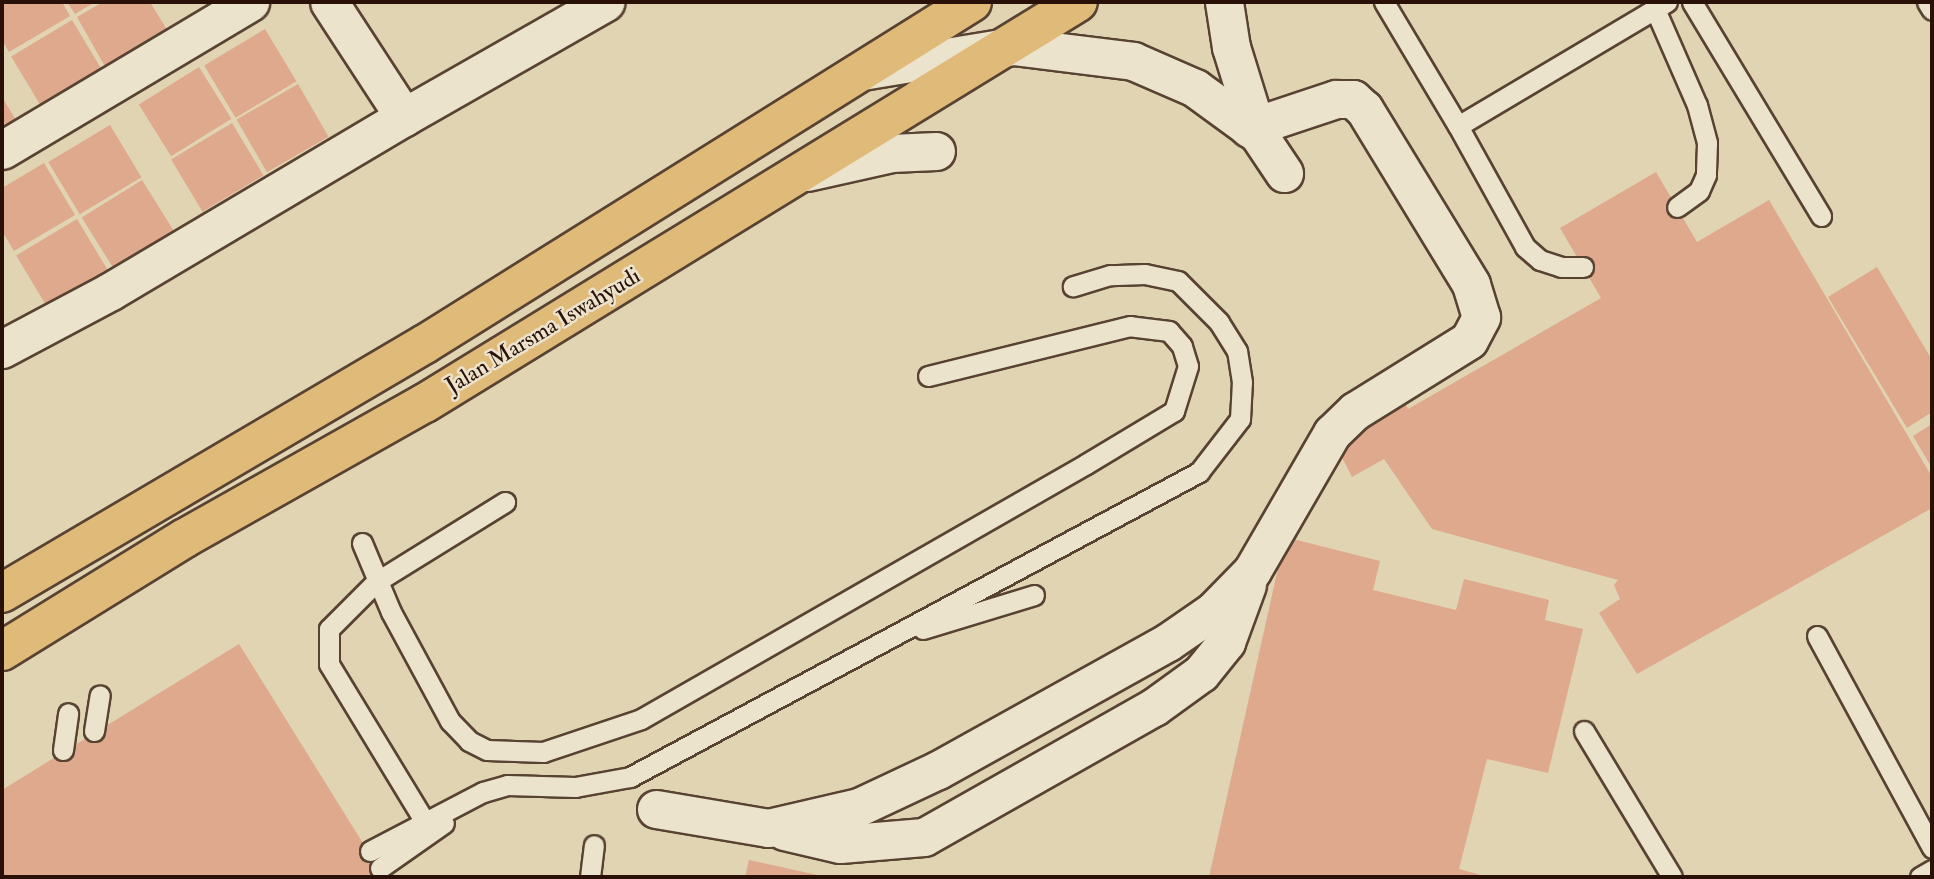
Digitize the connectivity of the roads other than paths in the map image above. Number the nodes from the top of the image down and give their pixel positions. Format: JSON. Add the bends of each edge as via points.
{"nodes":[{"id":1,"x":250,"y":2,"type":"edge"},
{"id":2,"x":329,"y":2,"type":"edge"},
{"id":3,"x":606,"y":2,"type":"edge"},
{"id":4,"x":972,"y":2,"type":"edge"},
{"id":5,"x":1078,"y":2,"type":"edge"},
{"id":6,"x":1224,"y":2,"type":"edge"},
{"id":7,"x":1384,"y":2,"type":"edge"},
{"id":8,"x":1692,"y":2,"type":"edge"},
{"id":9,"x":1927,"y":2,"type":"edge"},
{"id":10,"x":1661,"y":5,"type":"edge"},
{"id":11,"x":1932,"y":10,"type":"edge"},
{"id":12,"x":213,"y":11,"type":"edge"},
{"id":13,"x":1013,"y":46,"type":"junction"},
{"id":14,"x":861,"y":71,"type":"junction"},
{"id":15,"x":404,"y":117,"type":"junction"},
{"id":16,"x":1458,"y":126,"type":"junction"},
{"id":17,"x":1255,"y":129,"type":"junction"},
{"id":18,"x":2,"y":150,"type":"edge"},
{"id":19,"x":936,"y":151,"type":"dead end"},
{"id":20,"x":1284,"y":173,"type":"dead end"},
{"id":21,"x":801,"y":174,"type":"junction"},
{"id":22,"x":1677,"y":207,"type":"dead end"},
{"id":23,"x":1821,"y":216,"type":"dead end"},
{"id":24,"x":1583,"y":267,"type":"dead end"},
{"id":25,"x":1073,"y":286,"type":"dead end"},
{"id":26,"x":2,"y":349,"type":"edge"},
{"id":27,"x":929,"y":376,"type":"dead end"},
{"id":28,"x":505,"y":502,"type":"dead end"},
{"id":29,"x":362,"y":543,"type":"dead end"},
{"id":30,"x":1252,"y":570,"type":"junction"},
{"id":31,"x":376,"y":582,"type":"junction"},
{"id":32,"x":2,"y":593,"type":"edge"},
{"id":33,"x":1034,"y":596,"type":"dead end"},
{"id":34,"x":1817,"y":636,"type":"dead end"},
{"id":35,"x":882,"y":642,"type":"junction"},
{"id":36,"x":2,"y":652,"type":"edge"},
{"id":37,"x":100,"y":695,"type":"dead end"},
{"id":38,"x":68,"y":713,"type":"dead end"},
{"id":39,"x":94,"y":731,"type":"dead end"},
{"id":40,"x":1584,"y":731,"type":"dead end"},
{"id":41,"x":63,"y":750,"type":"dead end"},
{"id":42,"x":630,"y":777,"type":"junction"},
{"id":43,"x":482,"y":792,"type":"junction"},
{"id":44,"x":656,"y":809,"type":"joint"},
{"id":45,"x":425,"y":822,"type":"junction"},
{"id":46,"x":768,"y":828,"type":"junction"},
{"id":47,"x":594,"y":845,"type":"dead end"},
{"id":48,"x":1932,"y":848,"type":"edge"},
{"id":49,"x":370,"y":851,"type":"dead end"},
{"id":50,"x":380,"y":868,"type":"dead end"},
{"id":51,"x":1932,"y":870,"type":"edge"},
{"id":52,"x":590,"y":877,"type":"edge"},
{"id":53,"x":1672,"y":877,"type":"edge"},
{"id":54,"x":1920,"y":877,"type":"edge"}],
"edges":[{"from":1,"to":12,"type":"street"},
{"from":2,"to":15,"type":"street"},
{"from":3,"to":15,"type":"street"},
{"from":4,"to":14,"type":"highway"},
{"from":5,"to":13,"type":"highway","name":"Jalan Marsma Iswahyudi"},
{"from":6,"to":17,"type":"street","via":[[1231,47]]},
{"from":7,"to":16,"type":"lane"},
{"from":8,"to":23,"type":"lane"},
{"from":9,"to":11,"type":"lane"},
{"from":10,"to":16,"type":"lane"},
{"from":10,"to":22,"type":"lane","via":[[1707,143],[1706,175],[1699,191]]},
{"from":12,"to":18,"type":"street"},
{"from":13,"to":14,"type":"street"},
{"from":13,"to":17,"type":"street","via":[[1133,61],[1195,88]]},
{"from":13,"to":21,"type":"highway","name":"Jalan Marsma Iswahyudi"},
{"from":14,"to":32,"type":"highway","via":[[425,344]]},
{"from":15,"to":26,"type":"street","via":[[111,291]]},
{"from":16,"to":24,"type":"lane","via":[[1525,247],[1540,260],[1561,267]]},
{"from":17,"to":20,"type":"street"},
{"from":17,"to":30,"type":"street","via":[[1336,99],[1353,99],[1364,109],[1471,284],[1481,317],[1469,340],[1355,411],[1332,433]]},
{"from":19,"to":21,"type":"street","via":[[891,153]]},
{"from":21,"to":36,"type":"highway","name":"Jalan Marsma Iswahyudi","via":[[425,403],[185,538]]},
{"from":25,"to":35,"type":"lane","via":[[1110,275],[1145,274],[1178,281],[1199,298],[1237,351],[1242,382],[1240,419],[1199,472]]},
{"from":27,"to":31,"type":"lane","via":[[1130,326],[1169,331],[1182,346],[1188,366],[1174,411],[641,719],[585,741],[543,752],[506,753],[469,741],[450,721]]},
{"from":28,"to":31,"type":"lane"},
{"from":29,"to":31,"type":"lane"},
{"from":30,"to":46,"type":"street","via":[[1213,611],[1168,642],[938,770],[859,807]]},
{"from":30,"to":46,"type":"street","via":[[1226,642],[1201,673],[1154,707],[924,837],[840,844]]},
{"from":31,"to":45,"type":"lane","via":[[329,629],[329,664]]},
{"from":33,"to":35,"type":"lane"},
{"from":34,"to":48,"type":"lane"},
{"from":35,"to":42,"type":"lane"},
{"from":37,"to":39,"type":"lane"},
{"from":38,"to":41,"type":"lane"},
{"from":40,"to":53,"type":"lane"},
{"from":42,"to":43,"type":"lane","via":[[575,787],[507,785]]},
{"from":42,"to":44,"type":"lane"},
{"from":43,"to":45,"type":"lane"},
{"from":43,"to":50,"type":"lane"},
{"from":44,"to":46,"type":"street"},
{"from":45,"to":49,"type":"lane"},
{"from":47,"to":52,"type":"lane"},
{"from":51,"to":54,"type":"lane"}]}
